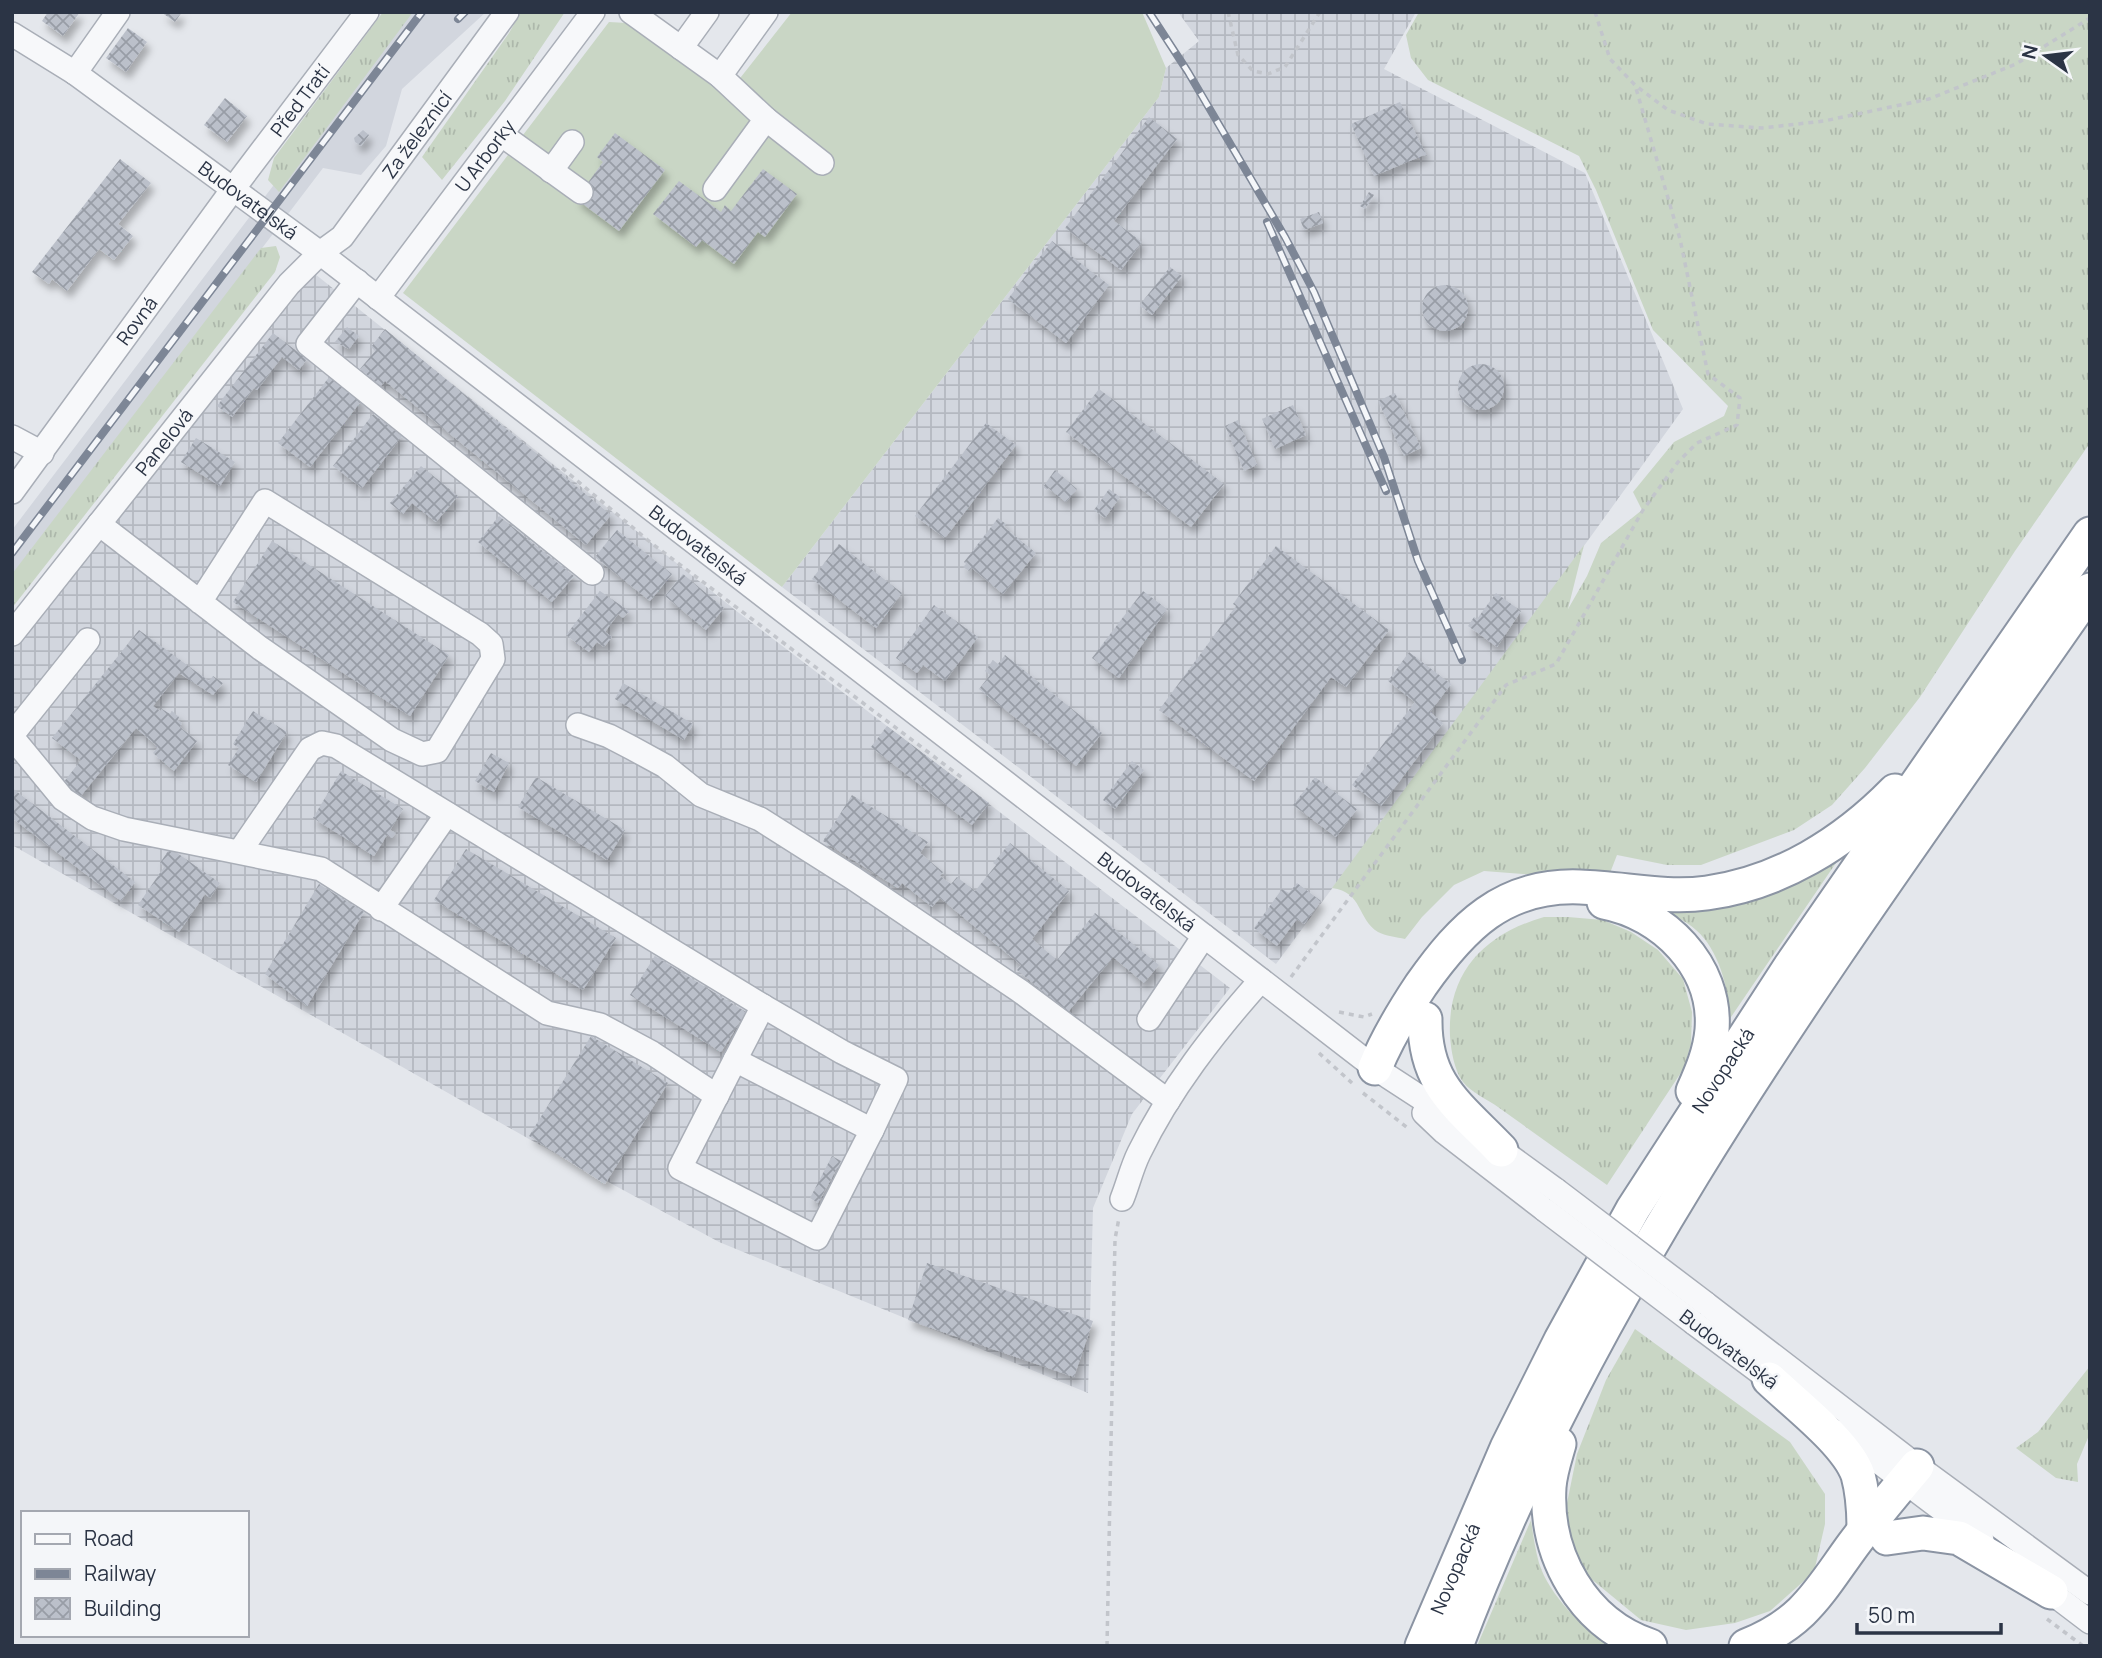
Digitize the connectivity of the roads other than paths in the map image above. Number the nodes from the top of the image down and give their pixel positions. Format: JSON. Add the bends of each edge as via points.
{"nodes":[{"id":1,"x":118,"y":12,"type":"edge"},
{"id":2,"x":367,"y":12,"type":"edge"},
{"id":3,"x":507,"y":12,"type":"edge"},
{"id":4,"x":593,"y":12,"type":"edge"},
{"id":5,"x":631,"y":12,"type":"edge"},
{"id":6,"x":707,"y":12,"type":"edge"},
{"id":7,"x":766,"y":12,"type":"edge"},
{"id":8,"x":12,"y":34,"type":"edge"},
{"id":9,"x":681,"y":48,"type":"junction"},
{"id":10,"x":75,"y":73,"type":"junction"},
{"id":11,"x":720,"y":76,"type":"junction"},
{"id":12,"x":766,"y":119,"type":"junction"},
{"id":13,"x":502,"y":135,"type":"junction"},
{"id":14,"x":572,"y":142,"type":"dead end"},
{"id":15,"x":822,"y":163,"type":"dead end"},
{"id":16,"x":551,"y":171,"type":"junction"},
{"id":17,"x":233,"y":189,"type":"junction"},
{"id":18,"x":715,"y":189,"type":"dead end"},
{"id":19,"x":581,"y":192,"type":"dead end"},
{"id":20,"x":320,"y":253,"type":"junction"},
{"id":21,"x":357,"y":281,"type":"junction"},
{"id":22,"x":378,"y":298,"type":"junction"},
{"id":23,"x":12,"y":437,"type":"edge"},
{"id":24,"x":42,"y":453,"type":"junction"},
{"id":25,"x":12,"y":492,"type":"edge"},
{"id":26,"x":99,"y":524,"type":"junction"},
{"id":27,"x":2090,"y":534,"type":"edge"},
{"id":28,"x":592,"y":573,"type":"dead end"},
{"id":29,"x":2090,"y":590,"type":"edge"},
{"id":30,"x":200,"y":601,"type":"junction"},
{"id":31,"x":12,"y":634,"type":"edge"},
{"id":32,"x":88,"y":640,"type":"dead end"},
{"id":33,"x":578,"y":725,"type":"dead end"},
{"id":34,"x":1957,"y":726,"type":"junction"},
{"id":35,"x":12,"y":736,"type":"edge"},
{"id":36,"x":447,"y":814,"type":"junction"},
{"id":37,"x":240,"y":851,"type":"junction"},
{"id":38,"x":381,"y":909,"type":"junction"},
{"id":39,"x":1204,"y":936,"type":"junction"},
{"id":40,"x":1261,"y":980,"type":"junction"},
{"id":41,"x":763,"y":1006,"type":"junction"},
{"id":42,"x":1149,"y":1019,"type":"dead end"},
{"id":43,"x":1425,"y":1019,"type":"junction"},
{"id":44,"x":735,"y":1060,"type":"junction"},
{"id":45,"x":1375,"y":1068,"type":"junction"},
{"id":46,"x":717,"y":1096,"type":"junction"},
{"id":47,"x":1168,"y":1101,"type":"junction"},
{"id":48,"x":872,"y":1130,"type":"junction"},
{"id":49,"x":1501,"y":1150,"type":"junction"},
{"id":50,"x":1663,"y":1161,"type":"junction"},
{"id":51,"x":1122,"y":1199,"type":"road end"},
{"id":52,"x":1550,"y":1200,"type":"junction"},
{"id":53,"x":1700,"y":1313,"type":"junction"},
{"id":54,"x":1577,"y":1377,"type":"junction"},
{"id":55,"x":1769,"y":1379,"type":"junction"},
{"id":56,"x":1919,"y":1480,"type":"junction"},
{"id":57,"x":1876,"y":1534,"type":"junction"},
{"id":58,"x":2050,"y":1592,"type":"junction"},
{"id":59,"x":2090,"y":1593,"type":"edge"},
{"id":60,"x":2090,"y":1622,"type":"edge"},
{"id":61,"x":1422,"y":1646,"type":"edge"},
{"id":62,"x":1456,"y":1646,"type":"edge"},
{"id":63,"x":1650,"y":1646,"type":"edge"},
{"id":64,"x":1746,"y":1646,"type":"edge"},
{"id":65,"x":1780,"y":1646,"type":"edge"}],
"edges":[{"from":1,"to":10,"type":"street"},
{"from":2,"to":17,"type":"street","name":"Před Tratí"},
{"from":3,"to":20,"type":"street","name":"Za železnicí","via":[[342,237]]},
{"from":4,"to":13,"type":"street","name":"U Arborky"},
{"from":5,"to":9,"type":"street"},
{"from":6,"to":9,"type":"street"},
{"from":7,"to":11,"type":"street"},
{"from":8,"to":10,"type":"street","name":"Budovatelská"},
{"from":9,"to":11,"type":"street"},
{"from":10,"to":17,"type":"street","name":"Budovatelská"},
{"from":11,"to":12,"type":"street"},
{"from":12,"to":15,"type":"street"},
{"from":12,"to":18,"type":"street"},
{"from":13,"to":16,"type":"street"},
{"from":13,"to":22,"type":"street","name":"U Arborky"},
{"from":14,"to":16,"type":"street"},
{"from":16,"to":19,"type":"street"},
{"from":17,"to":20,"type":"street","name":"Budovatelská"},
{"from":17,"to":24,"type":"street","name":"Rovná"},
{"from":20,"to":21,"type":"street","name":"Budovatelská"},
{"from":20,"to":26,"type":"street","name":"Panelová","via":[[289,284]]},
{"from":21,"to":22,"type":"street","name":"Budovatelská"},
{"from":21,"to":28,"type":"street","via":[[307,344]]},
{"from":22,"to":39,"type":"street","name":"Budovatelská"},
{"from":23,"to":24,"type":"street"},
{"from":24,"to":25,"type":"street","name":"Rovná"},
{"from":26,"to":30,"type":"street"},
{"from":26,"to":31,"type":"street","name":"Panelová"},
{"from":27,"to":34,"type":"highway","name":"Novopacká"},
{"from":29,"to":54,"type":"highway","name":"Novopacká","via":[[1690,1176]]},
{"from":30,"to":30,"type":"street","via":[[381,732],[422,754],[437,751],[493,660],[491,644],[480,634],[265,501]]},
{"from":32,"to":35,"type":"street"},
{"from":33,"to":47,"type":"street","via":[[610,736],[665,766],[701,795],[760,819],[853,878],[1020,991]]},
{"from":34,"to":45,"type":"highway","via":[[1849,833],[1770,877],[1707,893],[1649,894],[1578,887],[1529,893],[1504,902],[1458,936],[1441,957],[1392,1029]]},
{"from":34,"to":50,"type":"highway","name":"Novopacká"},
{"from":35,"to":37,"type":"street","via":[[63,799],[92,818],[124,830]]},
{"from":36,"to":37,"type":"street","via":[[336,746],[322,743],[310,748]]},
{"from":36,"to":38,"type":"street"},
{"from":36,"to":41,"type":"street"},
{"from":37,"to":38,"type":"street","via":[[321,869]]},
{"from":38,"to":46,"type":"street","via":[[547,1013],[600,1025]]},
{"from":39,"to":40,"type":"street","name":"Budovatelská"},
{"from":39,"to":42,"type":"street"},
{"from":40,"to":45,"type":"street","name":"Budovatelská"},
{"from":40,"to":47,"type":"street","via":[[1221,1025]]},
{"from":41,"to":44,"type":"street"},
{"from":41,"to":48,"type":"street","via":[[896,1079]]},
{"from":43,"to":45,"type":"highway","via":[[1398,1053]]},
{"from":43,"to":49,"type":"highway","via":[[1427,1055],[1439,1084]]},
{"from":43,"to":50,"type":"highway","via":[[1435,991],[1457,956],[1490,925],[1513,912],[1552,901],[1583,899],[1626,908],[1655,923],[1682,944],[1700,971],[1711,1005],[1712,1027],[1703,1068]]},
{"from":44,"to":46,"type":"street"},
{"from":44,"to":48,"type":"street"},
{"from":45,"to":49,"type":"street","name":"Budovatelská"},
{"from":45,"to":52,"type":"street","name":"Budovatelská","via":[[1444,1132]]},
{"from":46,"to":48,"type":"street","via":[[680,1168],[817,1238]]},
{"from":47,"to":51,"type":"street","via":[[1138,1154]]},
{"from":49,"to":52,"type":"street","name":"Budovatelská"},
{"from":50,"to":61,"type":"highway","name":"Novopacká","via":[[1525,1412]]},
{"from":52,"to":53,"type":"street","name":"Budovatelská","bridge":true},
{"from":53,"to":55,"type":"street","name":"Budovatelská"},
{"from":53,"to":56,"type":"street","name":"Budovatelská"},
{"from":54,"to":62,"type":"highway","name":"Novopacká"},
{"from":54,"to":63,"type":"highway","via":[[1550,1483],[1553,1540],[1565,1572],[1590,1606],[1608,1624]]},
{"from":55,"to":56,"type":"street","name":"Budovatelská"},
{"from":55,"to":57,"type":"highway","via":[[1837,1443],[1852,1464]]},
{"from":56,"to":57,"type":"highway"},
{"from":56,"to":58,"type":"street","name":"Budovatelská"},
{"from":56,"to":59,"type":"street","name":"Budovatelská"},
{"from":57,"to":58,"type":"highway","via":[[1959,1538]]},
{"from":57,"to":64,"type":"highway","via":[[1803,1612]]},
{"from":57,"to":65,"type":"highway","via":[[1818,1614]]},
{"from":58,"to":60,"type":"street","name":"Budovatelská"}]}
